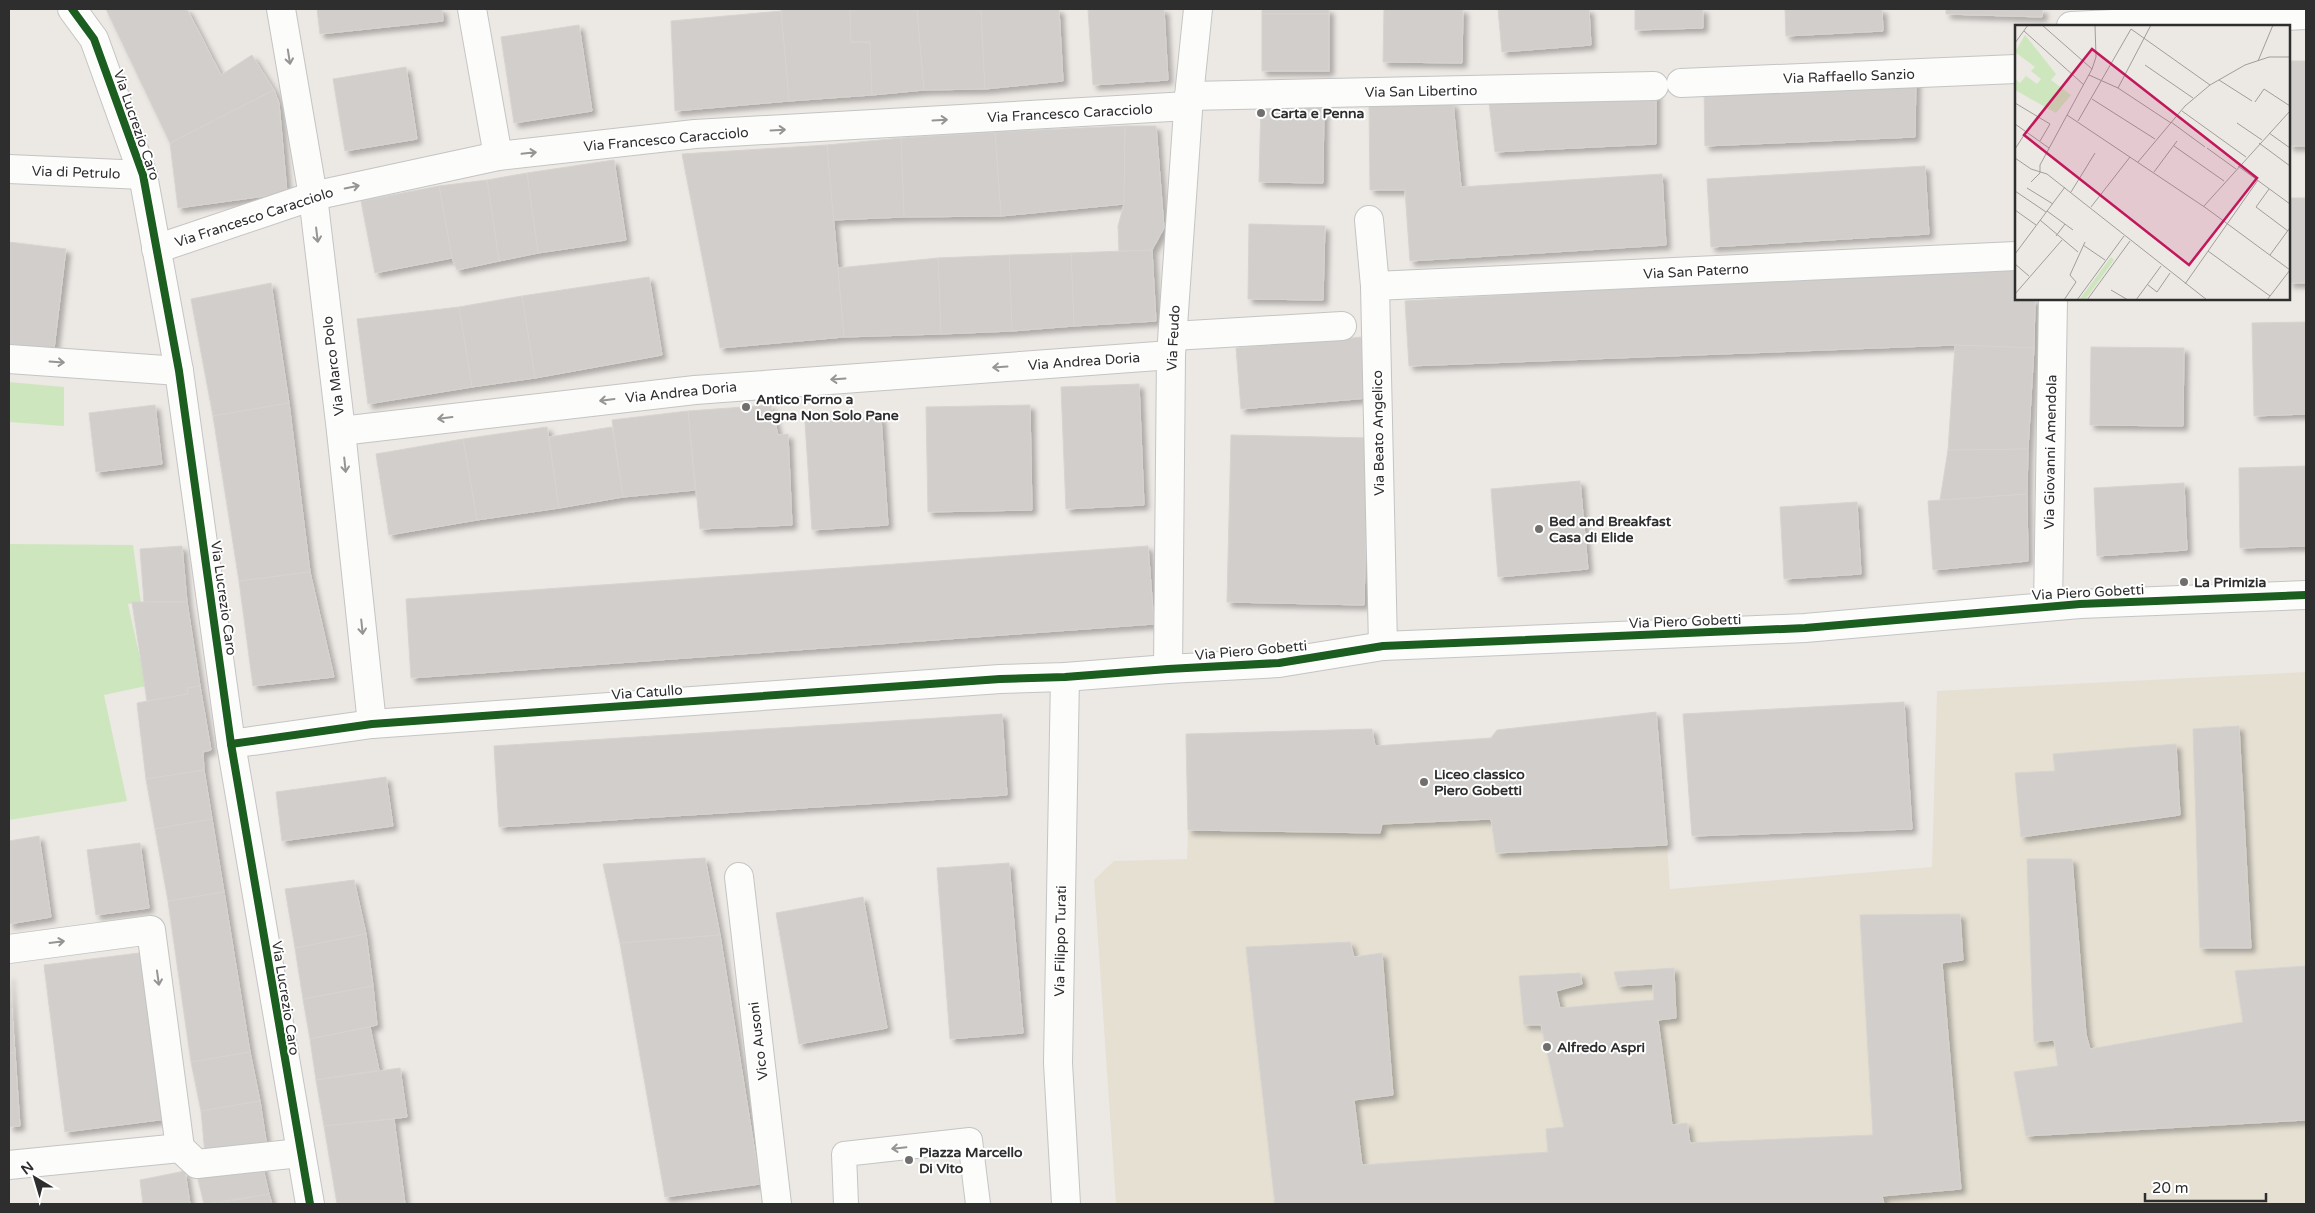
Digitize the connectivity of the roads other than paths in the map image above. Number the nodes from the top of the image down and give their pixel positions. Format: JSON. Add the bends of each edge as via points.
{"nodes":[{"id":1,"x":72,"y":9,"type":"edge"},
{"id":2,"x":281,"y":9,"type":"edge"},
{"id":3,"x":472,"y":9,"type":"edge"},
{"id":4,"x":1198,"y":9,"type":"edge"},
{"id":5,"x":2070,"y":9,"type":"edge"},
{"id":6,"x":2306,"y":16,"type":"edge"},
{"id":7,"x":2070,"y":25,"type":"edge"},
{"id":8,"x":2094,"y":25,"type":"edge"},
{"id":9,"x":2015,"y":69,"type":"edge"},
{"id":10,"x":1681,"y":83,"type":"dead end"},
{"id":11,"x":1654,"y":86,"type":"dead end"},
{"id":12,"x":1189,"y":101,"type":"junction"},
{"id":13,"x":498,"y":156,"type":"junction"},
{"id":14,"x":9,"y":169,"type":"edge"},
{"id":15,"x":143,"y":175,"type":"junction"},
{"id":16,"x":312,"y":196,"type":"junction"},
{"id":17,"x":1370,"y":220,"type":"dead end"},
{"id":18,"x":156,"y":249,"type":"junction"},
{"id":19,"x":2015,"y":256,"type":"edge"},
{"id":20,"x":1375,"y":286,"type":"junction"},
{"id":21,"x":2052,"y":300,"type":"edge"},
{"id":22,"x":1342,"y":326,"type":"dead end"},
{"id":23,"x":1172,"y":346,"type":"junction"},
{"id":24,"x":9,"y":358,"type":"edge"},
{"id":25,"x":179,"y":372,"type":"junction"},
{"id":26,"x":341,"y":431,"type":"junction"},
{"id":27,"x":2306,"y":595,"type":"edge"},
{"id":28,"x":2048,"y":606,"type":"junction"},
{"id":29,"x":1383,"y":646,"type":"junction"},
{"id":30,"x":1168,"y":669,"type":"junction"},
{"id":31,"x":1065,"y":677,"type":"junction"},
{"id":32,"x":372,"y":724,"type":"junction"},
{"id":33,"x":231,"y":744,"type":"junction"},
{"id":34,"x":739,"y":877,"type":"dead end"},
{"id":35,"x":9,"y":949,"type":"edge"},
{"id":36,"x":180,"y":1148,"type":"junction"},
{"id":37,"x":300,"y":1152,"type":"junction"},
{"id":38,"x":9,"y":1165,"type":"edge"},
{"id":39,"x":1063,"y":1203,"type":"edge"},
{"id":40,"x":310,"y":1204,"type":"edge"},
{"id":41,"x":777,"y":1204,"type":"edge"},
{"id":42,"x":846,"y":1204,"type":"edge"},
{"id":43,"x":978,"y":1204,"type":"edge"}],
"edges":[{"from":1,"to":15,"type":"street","name":"Via Lucrezio Caro","via":[[94,39]]},
{"from":2,"to":16,"type":"street","name":"Via Marco Polo","one_way":true},
{"from":3,"to":13,"type":"street"},
{"from":4,"to":12,"type":"street","name":"Via Feudo"},
{"from":5,"to":7,"type":"street"},
{"from":6,"to":8,"type":"street"},
{"from":9,"to":10,"type":"street","name":"Via Raffaello Sanzio"},
{"from":11,"to":12,"type":"street","name":"Via San Libertino"},
{"from":13,"to":12,"type":"street","name":"Via Francesco Caracciolo","one_way":true,"via":[[695,134]]},
{"from":12,"to":23,"type":"street","name":"Via Feudo"},
{"from":16,"to":13,"type":"street","name":"Via Francesco Caracciolo","one_way":true},
{"from":14,"to":15,"type":"street","name":"Via di Petrulo"},
{"from":15,"to":18,"type":"street","name":"Via Lucrezio Caro"},
{"from":16,"to":18,"type":"street","name":"Via Francesco Caracciolo"},
{"from":16,"to":26,"type":"street","name":"Via Marco Polo","one_way":true},
{"from":17,"to":20,"type":"street","name":"Via Beato Angelico"},
{"from":18,"to":25,"type":"street","name":"Via Lucrezio Caro"},
{"from":19,"to":20,"type":"street","name":"Via San Paterno"},
{"from":20,"to":29,"type":"street","name":"Via Beato Angelico"},
{"from":21,"to":28,"type":"street","name":"Via Giovanni Amendola"},
{"from":22,"to":23,"type":"street","name":"Via Andrea Doria"},
{"from":23,"to":26,"type":"street","name":"Via Andrea Doria","one_way":true,"via":[[695,390]]},
{"from":23,"to":30,"type":"street","name":"Via Feudo"},
{"from":24,"to":25,"type":"street","one_way":true},
{"from":25,"to":33,"type":"street","name":"Via Lucrezio Caro"},
{"from":26,"to":32,"type":"street","name":"Via Marco Polo","one_way":true},
{"from":27,"to":28,"type":"street","name":"Via Piero Gobetti"},
{"from":28,"to":29,"type":"street","name":"Via Piero Gobetti","via":[[1805,628]]},
{"from":29,"to":30,"type":"street","name":"Via Piero Gobetti","via":[[1279,663]]},
{"from":30,"to":31,"type":"street","name":"Via Piero Gobetti"},
{"from":31,"to":32,"type":"street","name":"Via Catullo"},
{"from":31,"to":39,"type":"street","name":"Via Filippo Turati","via":[[1058,1063]]},
{"from":32,"to":33,"type":"street","name":"Via Catullo"},
{"from":33,"to":37,"type":"street","name":"Via Lucrezio Caro"},
{"from":34,"to":41,"type":"street","name":"Vico Ausoni"},
{"from":35,"to":36,"type":"street","one_way":true,"via":[[152,930]]},
{"from":36,"to":37,"type":"street","via":[[196,1164]]},
{"from":36,"to":38,"type":"street"},
{"from":37,"to":40,"type":"street","name":"Via Lucrezio Caro"},
{"from":43,"to":42,"type":"lane","one_way":true,"via":[[970,1140],[844,1154]]}]}
